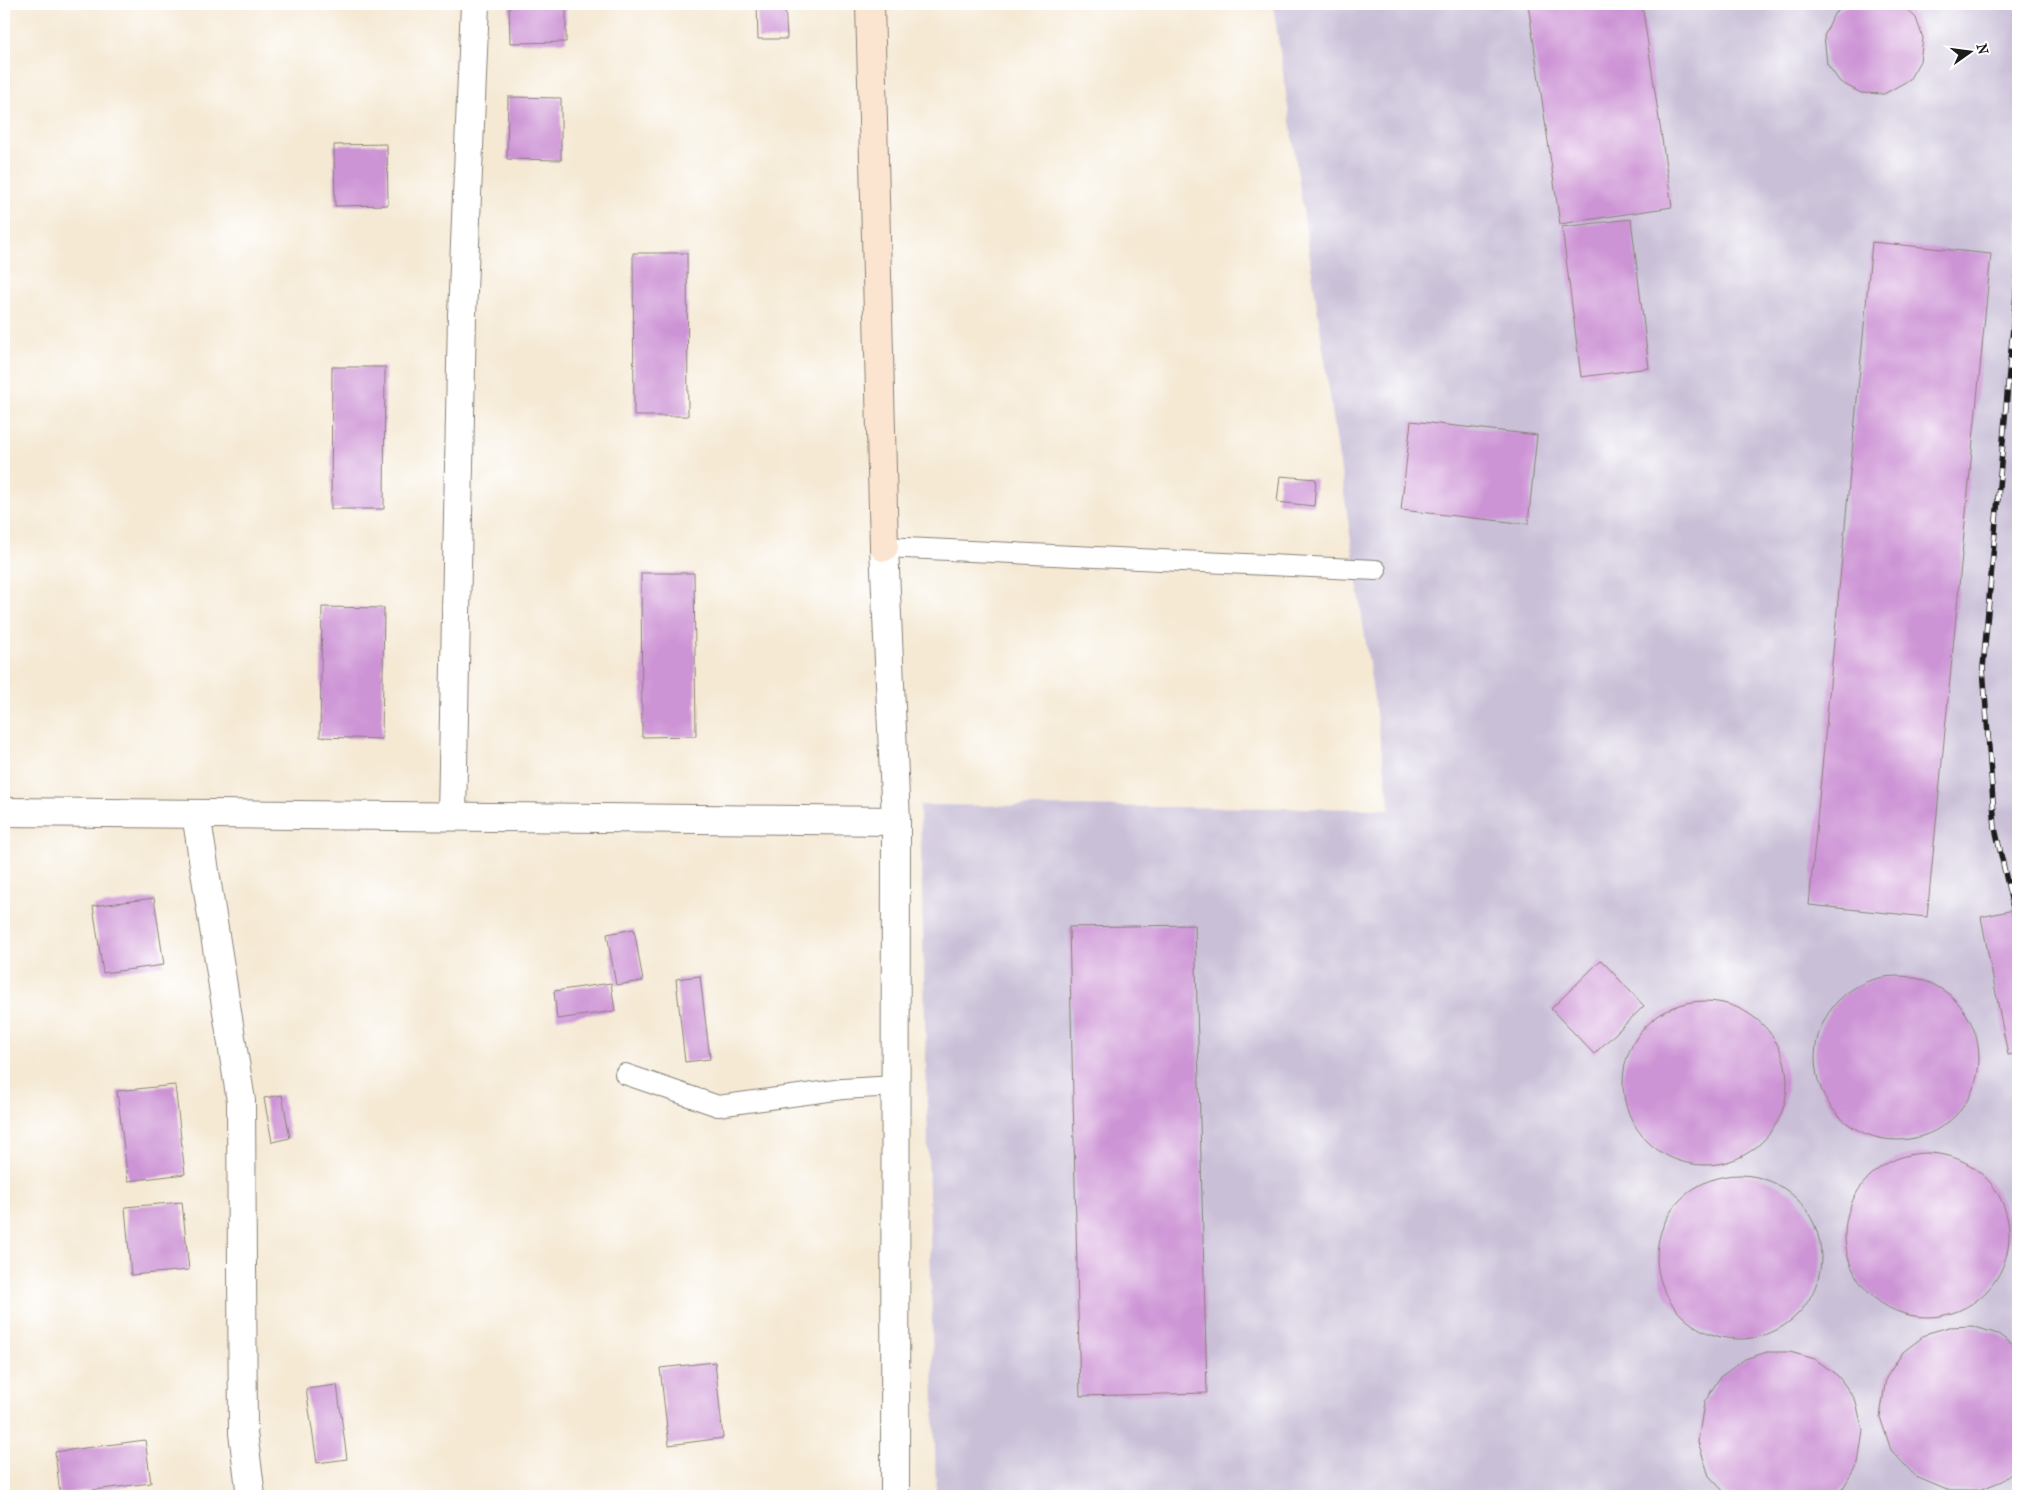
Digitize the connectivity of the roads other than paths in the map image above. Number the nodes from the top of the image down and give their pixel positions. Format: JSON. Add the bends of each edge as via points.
{"nodes":[{"id":1,"x":475,"y":4,"type":"edge"},
{"id":2,"x":870,"y":4,"type":"edge"},
{"id":3,"x":884,"y":547,"type":"junction"},
{"id":4,"x":1376,"y":570,"type":"dead end"},
{"id":5,"x":4,"y":812,"type":"edge"},
{"id":6,"x":196,"y":814,"type":"junction"},
{"id":7,"x":452,"y":816,"type":"junction"},
{"id":8,"x":896,"y":821,"type":"junction"},
{"id":9,"x":625,"y":1074,"type":"dead end"},
{"id":10,"x":895,"y":1086,"type":"junction"},
{"id":11,"x":251,"y":1496,"type":"edge"},
{"id":12,"x":895,"y":1496,"type":"edge"}],
"edges":[{"from":1,"to":7,"type":"street","via":[[462,315]]},
{"from":2,"to":3,"type":"street"},
{"from":3,"to":4,"type":"lane"},
{"from":3,"to":8,"type":"street"},
{"from":5,"to":6,"type":"street"},
{"from":6,"to":7,"type":"street"},
{"from":6,"to":11,"type":"street","via":[[241,1102],[243,1433]]},
{"from":7,"to":8,"type":"street"},
{"from":8,"to":10,"type":"street"},
{"from":9,"to":10,"type":"lane","via":[[718,1106]]},
{"from":10,"to":12,"type":"street"}]}
